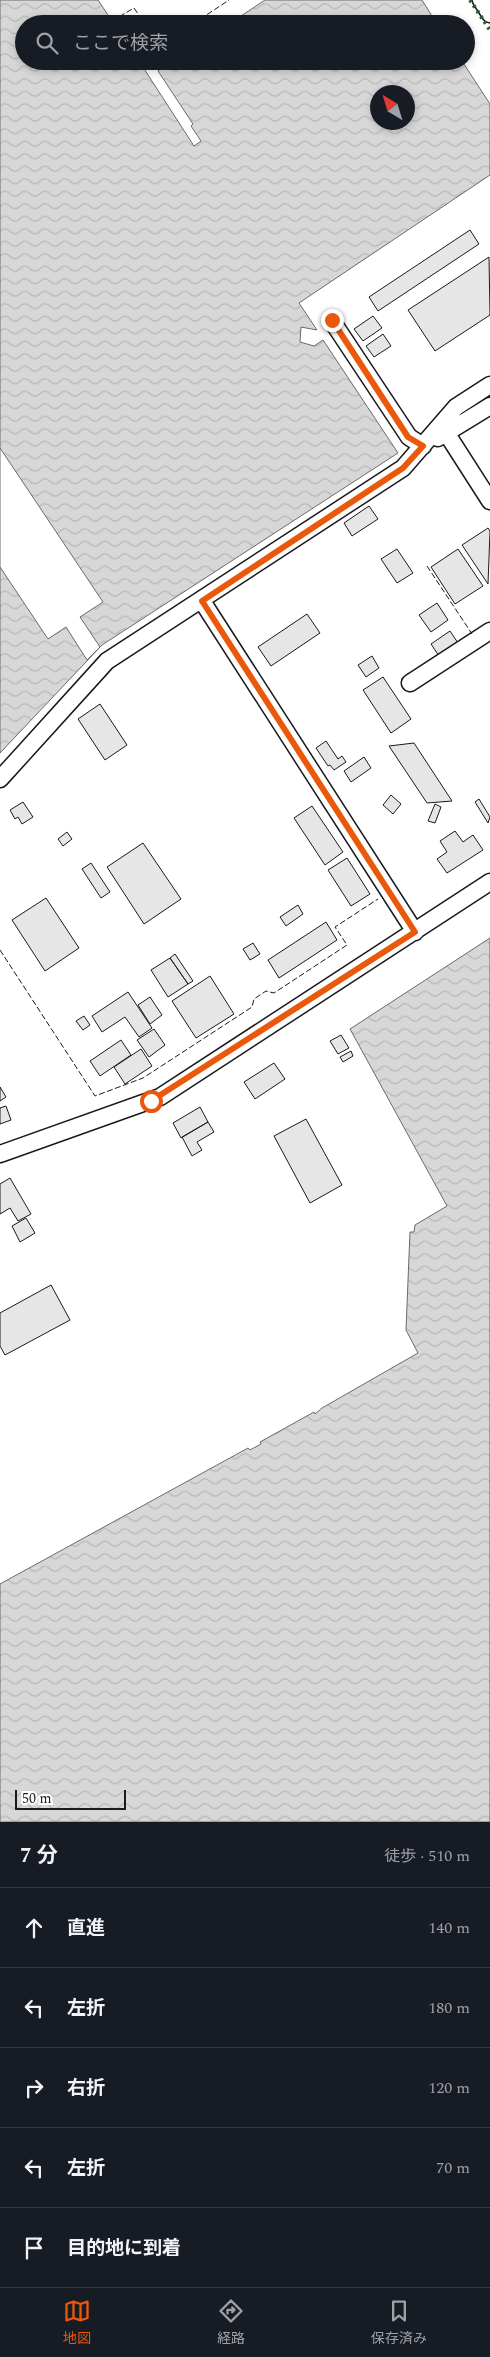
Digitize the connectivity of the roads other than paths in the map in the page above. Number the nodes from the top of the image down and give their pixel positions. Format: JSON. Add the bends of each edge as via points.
{"nodes":[{"id":1,"x":480,"y":0,"type":"edge"},
{"id":2,"x":490,"y":14,"type":"edge"},
{"id":3,"x":332,"y":320,"type":"dead end"},
{"id":4,"x":490,"y":385,"type":"edge"},
{"id":5,"x":490,"y":406,"type":"edge"},
{"id":6,"x":447,"y":434,"type":"junction"},
{"id":7,"x":423,"y":446,"type":"junction"},
{"id":8,"x":490,"y":501,"type":"edge"},
{"id":9,"x":202,"y":601,"type":"junction"},
{"id":10,"x":490,"y":631,"type":"edge"},
{"id":11,"x":410,"y":683,"type":"dead end"},
{"id":12,"x":0,"y":779,"type":"edge"},
{"id":13,"x":490,"y":882,"type":"edge"},
{"id":14,"x":415,"y":932,"type":"junction"},
{"id":15,"x":0,"y":1154,"type":"edge"}],
"edges":[{"from":1,"to":2,"type":"street"},
{"from":3,"to":7,"type":"street","via":[[408,437]]},
{"from":4,"to":7,"type":"street","via":[[456,407]]},
{"from":5,"to":6,"type":"street"},
{"from":6,"to":7,"type":"street"},
{"from":6,"to":8,"type":"street"},
{"from":7,"to":9,"type":"street","via":[[403,468]]},
{"from":9,"to":12,"type":"street","via":[[108,662]]},
{"from":9,"to":14,"type":"street"},
{"from":10,"to":11,"type":"street"},
{"from":13,"to":14,"type":"street"},
{"from":14,"to":15,"type":"street","via":[[160,1097]]}]}
